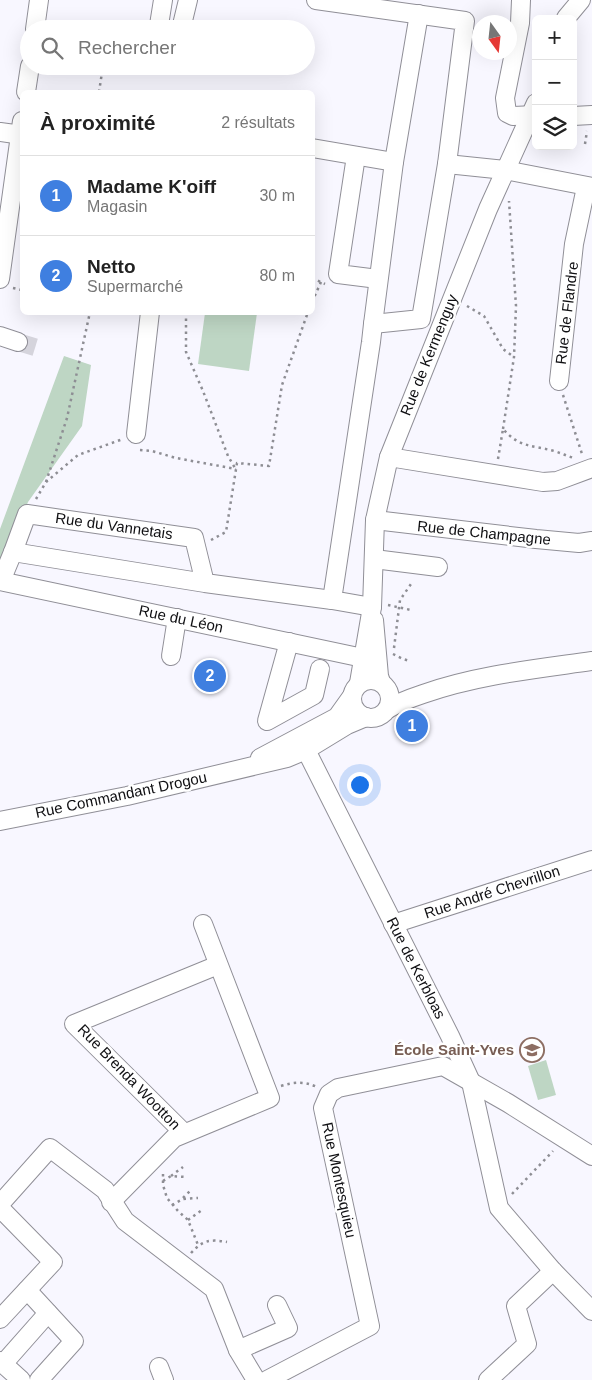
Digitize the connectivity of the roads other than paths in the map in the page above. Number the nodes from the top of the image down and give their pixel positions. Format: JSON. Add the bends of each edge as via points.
{"nodes":[{"id":1,"x":39,"y":0,"type":"edge"},
{"id":2,"x":163,"y":0,"type":"edge"},
{"id":3,"x":188,"y":0,"type":"edge"},
{"id":4,"x":316,"y":0,"type":"edge"},
{"id":5,"x":521,"y":0,"type":"edge"},
{"id":6,"x":566,"y":0,"type":"edge"},
{"id":7,"x":581,"y":0,"type":"edge"},
{"id":8,"x":418,"y":14,"type":"junction"},
{"id":9,"x":566,"y":15,"type":"edge"},
{"id":10,"x":568,"y":15,"type":"edge"},
{"id":11,"x":36,"y":20,"type":"edge"},
{"id":12,"x":160,"y":20,"type":"edge"},
{"id":13,"x":183,"y":20,"type":"edge"},
{"id":14,"x":29,"y":75,"type":"edge"},
{"id":15,"x":26,"y":90,"type":"edge"},
{"id":16,"x":532,"y":112,"type":"edge"},
{"id":17,"x":532,"y":115,"type":"edge"},
{"id":18,"x":577,"y":117,"type":"edge"},
{"id":19,"x":590,"y":122,"type":"edge"},
{"id":20,"x":20,"y":130,"type":"edge"},
{"id":21,"x":0,"y":132,"type":"edge"},
{"id":22,"x":20,"y":149,"type":"edge"},
{"id":23,"x":315,"y":149,"type":"edge"},
{"id":24,"x":356,"y":156,"type":"junction"},
{"id":25,"x":394,"y":162,"type":"junction"},
{"id":26,"x":447,"y":164,"type":"junction"},
{"id":27,"x":505,"y":170,"type":"junction"},
{"id":28,"x":589,"y":187,"type":"edge"},
{"id":29,"x":592,"y":238,"type":"edge"},
{"id":30,"x":574,"y":244,"type":"junction"},
{"id":31,"x":378,"y":279,"type":"junction"},
{"id":32,"x":6,"y":283,"type":"edge"},
{"id":33,"x":150,"y":315,"type":"edge"},
{"id":34,"x":444,"y":318,"type":"junction"},
{"id":35,"x":421,"y":319,"type":"junction"},
{"id":36,"x":374,"y":324,"type":"junction"},
{"id":37,"x":0,"y":336,"type":"edge"},
{"id":38,"x":18,"y":342,"type":"tunnel mouth"},
{"id":39,"x":559,"y":382,"type":"road end"},
{"id":40,"x":131,"y":442,"type":"road end"},
{"id":41,"x":389,"y":457,"type":"junction"},
{"id":42,"x":588,"y":467,"type":"edge"},
{"id":43,"x":375,"y":520,"type":"junction"},
{"id":44,"x":592,"y":540,"type":"edge"},
{"id":45,"x":13,"y":552,"type":"junction"},
{"id":46,"x":374,"y":559,"type":"junction"},
{"id":47,"x":438,"y":568,"type":"dead end"},
{"id":48,"x":1,"y":581,"type":"edge"},
{"id":49,"x":205,"y":583,"type":"junction"},
{"id":50,"x":332,"y":600,"type":"junction"},
{"id":51,"x":379,"y":605,"type":"junction"},
{"id":52,"x":177,"y":618,"type":"junction"},
{"id":53,"x":289,"y":642,"type":"junction"},
{"id":54,"x":171,"y":656,"type":"dead end"},
{"id":55,"x":363,"y":658,"type":"junction"},
{"id":56,"x":592,"y":661,"type":"edge"},
{"id":57,"x":320,"y":668,"type":"dead end"},
{"id":58,"x":385,"y":686,"type":"junction"},
{"id":59,"x":356,"y":690,"type":"junction"},
{"id":60,"x":435,"y":690,"type":"junction"},
{"id":61,"x":388,"y":709,"type":"junction"},
{"id":62,"x":366,"y":717,"type":"junction"},
{"id":63,"x":306,"y":750,"type":"junction"},
{"id":64,"x":242,"y":768,"type":"junction"},
{"id":65,"x":0,"y":821,"type":"edge"},
{"id":66,"x":592,"y":860,"type":"edge"},
{"id":67,"x":203,"y":924,"type":"dead end"},
{"id":68,"x":393,"y":924,"type":"junction"},
{"id":69,"x":218,"y":965,"type":"junction"},
{"id":70,"x":472,"y":1082,"type":"junction"},
{"id":71,"x":184,"y":1133,"type":"junction"},
{"id":72,"x":592,"y":1156,"type":"edge"},
{"id":73,"x":111,"y":1202,"type":"junction"},
{"id":74,"x":0,"y":1204,"type":"edge"},
{"id":75,"x":0,"y":1208,"type":"edge"},
{"id":76,"x":553,"y":1271,"type":"junction"},
{"id":77,"x":27,"y":1290,"type":"junction"},
{"id":78,"x":277,"y":1305,"type":"dead end"},
{"id":79,"x":592,"y":1311,"type":"edge"},
{"id":80,"x":48,"y":1313,"type":"junction"},
{"id":81,"x":0,"y":1319,"type":"edge"},
{"id":82,"x":238,"y":1350,"type":"junction"},
{"id":83,"x":2,"y":1362,"type":"edge"},
{"id":84,"x":21,"y":1380,"type":"edge"},
{"id":85,"x":38,"y":1380,"type":"edge"},
{"id":86,"x":256,"y":1380,"type":"edge"},
{"id":87,"x":267,"y":1380,"type":"edge"},
{"id":88,"x":488,"y":1380,"type":"edge"}],
"edges":[{"from":1,"to":11,"type":"street"},
{"from":2,"to":12,"type":"street"},
{"from":3,"to":13,"type":"street"},
{"from":4,"to":8,"type":"street"},
{"from":5,"to":16,"type":"street","name":"Rue de Kermenguy","via":[[520,23],[505,98],[507,113],[514,116]]},
{"from":6,"to":9,"type":"street"},
{"from":7,"to":10,"type":"street"},
{"from":8,"to":25,"type":"street"},
{"from":8,"to":26,"type":"street","via":[[465,21]]},
{"from":14,"to":15,"type":"street"},
{"from":17,"to":27,"type":"street","name":"Rue de Kermenguy"},
{"from":18,"to":19,"type":"street"},
{"from":20,"to":21,"type":"street"},
{"from":22,"to":32,"type":"street"},
{"from":23,"to":24,"type":"street"},
{"from":24,"to":25,"type":"street"},
{"from":24,"to":31,"type":"street","via":[[338,274]]},
{"from":25,"to":31,"type":"street"},
{"from":26,"to":27,"type":"street","name":"Rue de Flandre"},
{"from":26,"to":35,"type":"street"},
{"from":27,"to":28,"type":"street","name":"Rue de Flandre"},
{"from":27,"to":34,"type":"street","name":"Rue de Kermenguy"},
{"from":28,"to":30,"type":"street","name":"Rue de Flandre"},
{"from":29,"to":30,"type":"street","name":"Rue de Flandre"},
{"from":30,"to":39,"type":"street","name":"Rue de Flandre"},
{"from":31,"to":36,"type":"street"},
{"from":33,"to":40,"type":"street"},
{"from":34,"to":35,"type":"street"},
{"from":34,"to":41,"type":"street","name":"Rue de Kermenguy"},
{"from":35,"to":36,"type":"street"},
{"from":36,"to":50,"type":"street"},
{"from":37,"to":38,"type":"street"},
{"from":41,"to":42,"type":"street","via":[[544,482],[556,481]]},
{"from":41,"to":43,"type":"street","name":"Rue de Kermenguy"},
{"from":43,"to":44,"type":"street","name":"Rue de Champagne","via":[[579,543]]},
{"from":43,"to":46,"type":"street","name":"Rue de Kermenguy"},
{"from":45,"to":48,"type":"street"},
{"from":45,"to":49,"type":"street"},
{"from":45,"to":49,"type":"street","name":"Rue du Vannetais","via":[[27,514],[194,538]]},
{"from":46,"to":47,"type":"street"},
{"from":46,"to":51,"type":"street","name":"Rue de Kermenguy"},
{"from":48,"to":52,"type":"street","name":"Rue du Léon"},
{"from":49,"to":50,"type":"street"},
{"from":50,"to":51,"type":"street"},
{"from":51,"to":55,"type":"street","name":"Rue de Kermenguy"},
{"from":51,"to":58,"type":"street","name":"Rue de Kermenguy"},
{"from":52,"to":53,"type":"street","name":"Rue du Léon"},
{"from":52,"to":54,"type":"street"},
{"from":53,"to":55,"type":"street","name":"Rue du Léon"},
{"from":53,"to":57,"type":"street","via":[[268,722],[314,695]]},
{"from":55,"to":59,"type":"street","name":"Rue de Kermenguy"},
{"from":56,"to":60,"type":"street","via":[[472,680]]},
{"from":58,"to":59,"type":"street","via":[[370,679]]},
{"from":58,"to":60,"type":"street"},
{"from":58,"to":61,"type":"street","via":[[391,700]]},
{"from":59,"to":62,"type":"street","via":[[355,709]]},
{"from":59,"to":64,"type":"street","name":"Rue Commandant Drogou","via":[[337,717]]},
{"from":60,"to":61,"type":"street"},
{"from":61,"to":62,"type":"street","via":[[378,717]]},
{"from":62,"to":63,"type":"street","name":"Rue Commandant Drogou"},
{"from":63,"to":64,"type":"street","name":"Rue Commandant Drogou","via":[[287,758]]},
{"from":63,"to":68,"type":"street","name":"Rue de Kerbloas"},
{"from":64,"to":65,"type":"street","name":"Rue Commandant Drogou","via":[[127,796]]},
{"from":66,"to":68,"type":"street","name":"Rue André Chevrillon"},
{"from":67,"to":69,"type":"street"},
{"from":68,"to":70,"type":"street","name":"Rue de Kerbloas"},
{"from":69,"to":71,"type":"street","name":"Rue Brenda Wootton","via":[[270,1098]]},
{"from":69,"to":71,"type":"street","name":"Rue Brenda Wootton","via":[[74,1024]]},
{"from":70,"to":72,"type":"street"},
{"from":70,"to":76,"type":"street","name":"Rue de Kerbloas","via":[[499,1208]]},
{"from":70,"to":87,"type":"street","name":"Rue Montesquieu","via":[[443,1066],[338,1088],[328,1094],[323,1108],[370,1326]]},
{"from":71,"to":73,"type":"street","name":"Rue Brenda Wootton","via":[[174,1138]]},
{"from":73,"to":74,"type":"street","via":[[104,1190],[50,1148]]},
{"from":73,"to":82,"type":"street","via":[[125,1221],[214,1289]]},
{"from":75,"to":77,"type":"street","via":[[53,1262]]},
{"from":76,"to":79,"type":"street","name":"Rue de Kerbloas"},
{"from":76,"to":88,"type":"street","via":[[516,1306],[527,1344]]},
{"from":77,"to":80,"type":"street"},
{"from":77,"to":81,"type":"street"},
{"from":78,"to":82,"type":"street","via":[[288,1328]]},
{"from":80,"to":83,"type":"street"},
{"from":80,"to":85,"type":"street","via":[[74,1341]]},
{"from":82,"to":86,"type":"street"},
{"from":83,"to":84,"type":"street"}]}
